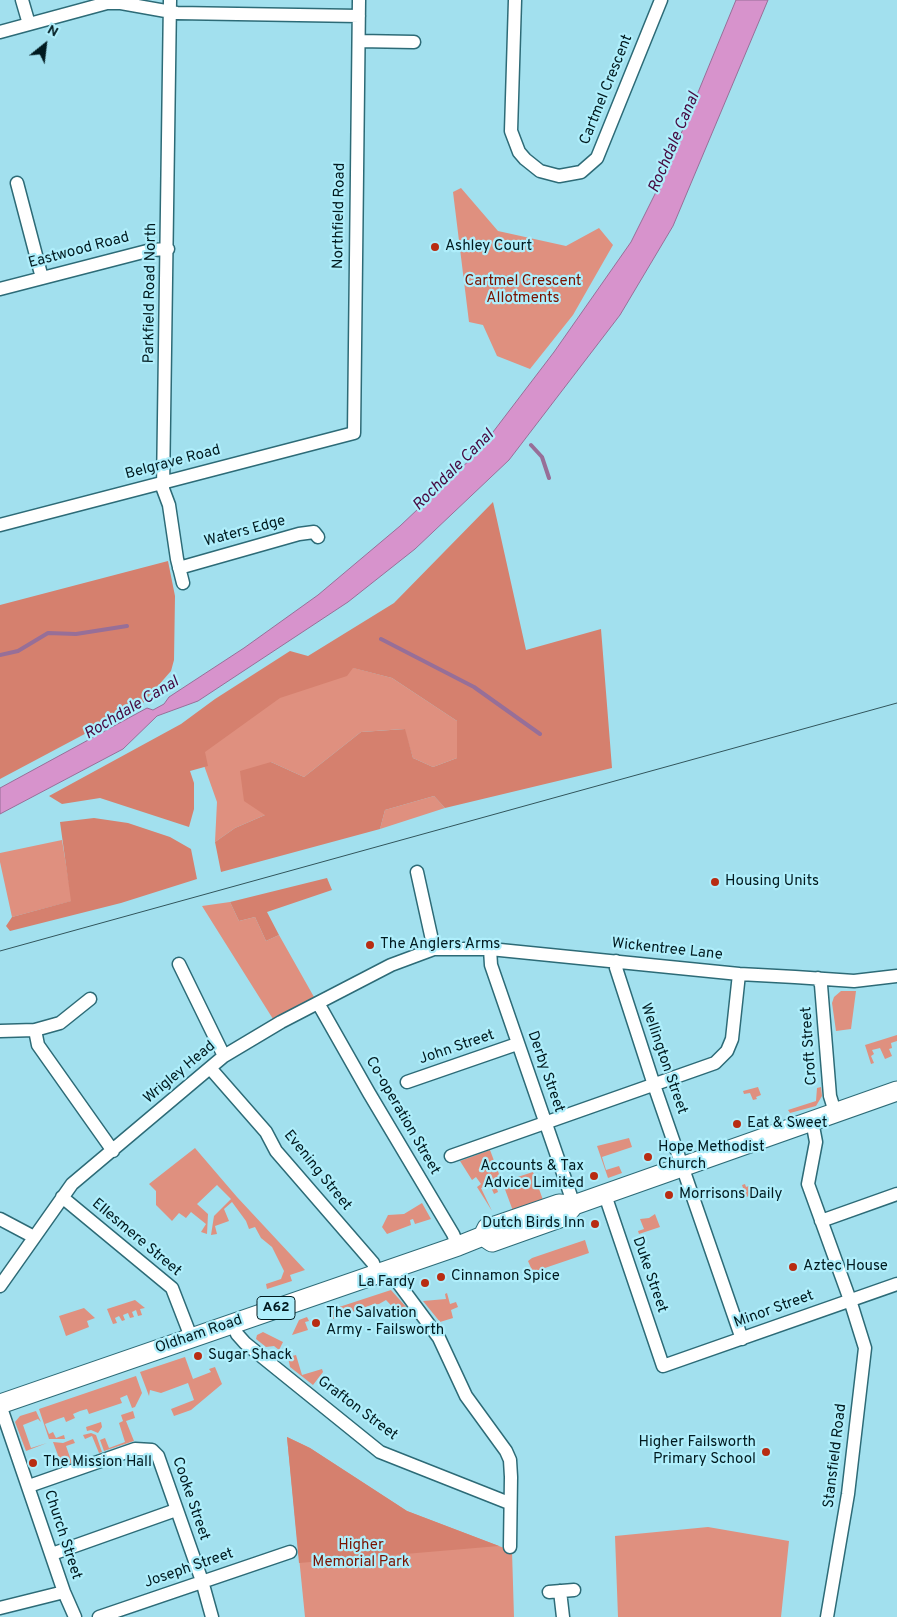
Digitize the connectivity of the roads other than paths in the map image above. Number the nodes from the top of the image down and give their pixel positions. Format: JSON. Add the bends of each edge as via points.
{"nodes":[{"id":1,"x":22,"y":0,"type":"edge"},
{"id":2,"x":359,"y":0,"type":"edge"},
{"id":3,"x":515,"y":0,"type":"edge"},
{"id":4,"x":661,"y":0,"type":"edge"},
{"id":5,"x":170,"y":6,"type":"edge"},
{"id":6,"x":359,"y":16,"type":"junction"},
{"id":7,"x":29,"y":24,"type":"junction"},
{"id":8,"x":0,"y":32,"type":"edge"},
{"id":9,"x":358,"y":41,"type":"junction"},
{"id":10,"x":414,"y":42,"type":"dead end"},
{"id":11,"x":17,"y":183,"type":"dead end"},
{"id":12,"x":168,"y":249,"type":"junction"},
{"id":13,"x":42,"y":278,"type":"junction"},
{"id":14,"x":0,"y":289,"type":"edge"},
{"id":15,"x":354,"y":433,"type":"joint"},
{"id":16,"x":164,"y":481,"type":"junction"},
{"id":17,"x":0,"y":525,"type":"edge"},
{"id":18,"x":318,"y":537,"type":"dead end"},
{"id":19,"x":179,"y":568,"type":"junction"},
{"id":20,"x":183,"y":583,"type":"dead end"},
{"id":21,"x":417,"y":872,"type":"dead end"},
{"id":22,"x":434,"y":949,"type":"junction"},
{"id":23,"x":490,"y":949,"type":"junction"},
{"id":24,"x":616,"y":961,"type":"junction"},
{"id":25,"x":179,"y":964,"type":"dead end"},
{"id":26,"x":739,"y":974,"type":"junction"},
{"id":27,"x":897,"y":976,"type":"edge"},
{"id":28,"x":818,"y":978,"type":"junction"},
{"id":29,"x":90,"y":999,"type":"dead end"},
{"id":30,"x":318,"y":1003,"type":"junction"},
{"id":31,"x":35,"y":1030,"type":"junction"},
{"id":32,"x":0,"y":1031,"type":"edge"},
{"id":33,"x":517,"y":1044,"type":"junction"},
{"id":34,"x":224,"y":1056,"type":"junction"},
{"id":35,"x":210,"y":1068,"type":"junction"},
{"id":36,"x":407,"y":1082,"type":"dead end"},
{"id":37,"x":654,"y":1085,"type":"junction"},
{"id":38,"x":897,"y":1092,"type":"edge"},
{"id":39,"x":835,"y":1112,"type":"junction"},
{"id":40,"x":812,"y":1121,"type":"junction"},
{"id":41,"x":545,"y":1123,"type":"junction"},
{"id":42,"x":113,"y":1151,"type":"junction"},
{"id":43,"x":451,"y":1156,"type":"dead end"},
{"id":44,"x":683,"y":1168,"type":"junction"},
{"id":45,"x":897,"y":1194,"type":"edge"},
{"id":46,"x":605,"y":1195,"type":"junction"},
{"id":47,"x":62,"y":1197,"type":"junction"},
{"id":48,"x":574,"y":1205,"type":"junction"},
{"id":49,"x":0,"y":1219,"type":"edge"},
{"id":50,"x":821,"y":1222,"type":"junction"},
{"id":51,"x":34,"y":1236,"type":"junction"},
{"id":52,"x":458,"y":1246,"type":"junction"},
{"id":53,"x":384,"y":1271,"type":"junction"},
{"id":54,"x":897,"y":1284,"type":"edge"},
{"id":55,"x":0,"y":1286,"type":"edge"},
{"id":56,"x":850,"y":1300,"type":"junction"},
{"id":57,"x":232,"y":1323,"type":"junction"},
{"id":58,"x":191,"y":1337,"type":"junction"},
{"id":59,"x":742,"y":1339,"type":"junction"},
{"id":60,"x":662,"y":1366,"type":"joint"},
{"id":61,"x":0,"y":1405,"type":"edge"},
{"id":62,"x":29,"y":1486,"type":"junction"},
{"id":63,"x":509,"y":1503,"type":"junction"},
{"id":64,"x":176,"y":1510,"type":"junction"},
{"id":65,"x":510,"y":1547,"type":"dead end"},
{"id":66,"x":290,"y":1552,"type":"dead end"},
{"id":67,"x":52,"y":1554,"type":"junction"},
{"id":68,"x":202,"y":1581,"type":"junction"},
{"id":69,"x":574,"y":1590,"type":"dead end"},
{"id":70,"x":64,"y":1592,"type":"junction"},
{"id":71,"x":0,"y":1608,"type":"edge"},
{"id":72,"x":75,"y":1617,"type":"edge"},
{"id":73,"x":99,"y":1617,"type":"edge"},
{"id":74,"x":212,"y":1617,"type":"edge"},
{"id":75,"x":563,"y":1617,"type":"edge"},
{"id":76,"x":827,"y":1617,"type":"edge"}],
"edges":[{"from":1,"to":7,"type":"street"},
{"from":2,"to":6,"type":"street","name":"Northfield Road"},
{"from":3,"to":4,"type":"street","name":"Cartmel Crescent","via":[[511,131],[525,160],[540,171],[559,176],[588,168],[601,152]]},
{"from":5,"to":6,"type":"street"},
{"from":5,"to":7,"type":"street","via":[[106,2]]},
{"from":5,"to":12,"type":"street","name":"Parkfield Road North"},
{"from":6,"to":9,"type":"street","name":"Northfield Road"},
{"from":7,"to":8,"type":"street"},
{"from":9,"to":10,"type":"street"},
{"from":9,"to":15,"type":"street","name":"Northfield Road"},
{"from":11,"to":13,"type":"street"},
{"from":12,"to":13,"type":"street","name":"Eastwood Road","via":[[151,250]]},
{"from":12,"to":16,"type":"street","name":"Parkfield Road North"},
{"from":13,"to":14,"type":"street","name":"Eastwood Road"},
{"from":15,"to":16,"type":"street","name":"Belgrave Road"},
{"from":16,"to":17,"type":"street","name":"Belgrave Road"},
{"from":16,"to":19,"type":"street","name":"Parkfield Road North"},
{"from":18,"to":19,"type":"street","name":"Waters Edge","via":[[314,532],[299,534]]},
{"from":19,"to":20,"type":"street","name":"Parkfield Road North"},
{"from":21,"to":22,"type":"street"},
{"from":22,"to":23,"type":"street","name":"Wickentree Lane"},
{"from":22,"to":30,"type":"street","name":"Wrigley Head","via":[[391,966]]},
{"from":23,"to":24,"type":"street","name":"Wickentree Lane"},
{"from":23,"to":33,"type":"street","name":"Derby Street","via":[[491,965]]},
{"from":24,"to":26,"type":"street","name":"Wickentree Lane"},
{"from":24,"to":37,"type":"street","name":"Wellington Street"},
{"from":25,"to":34,"type":"street"},
{"from":26,"to":28,"type":"street","name":"Wickentree Lane"},
{"from":26,"to":37,"type":"street","via":[[732,1040],[722,1058]]},
{"from":27,"to":28,"type":"street","name":"Wickentree Lane","via":[[854,980]]},
{"from":28,"to":39,"type":"street","name":"Croft Street","via":[[830,1096]]},
{"from":29,"to":31,"type":"street","via":[[60,1023]]},
{"from":30,"to":34,"type":"street","name":"Wrigley Head"},
{"from":30,"to":52,"type":"street","name":"Co-operation Street"},
{"from":31,"to":32,"type":"street"},
{"from":31,"to":42,"type":"street","via":[[38,1046]]},
{"from":33,"to":36,"type":"street","name":"John Street"},
{"from":33,"to":41,"type":"street","name":"Derby Street"},
{"from":34,"to":35,"type":"street","name":"Wrigley Head"},
{"from":35,"to":42,"type":"street","name":"Wrigley Head"},
{"from":35,"to":53,"type":"street","name":"Evening Street","via":[[266,1132],[276,1152],[370,1260]]},
{"from":37,"to":41,"type":"street"},
{"from":37,"to":44,"type":"street","name":"Wellington Street"},
{"from":38,"to":39,"type":"highway","name":"Oldham Road","number":"A62"},
{"from":39,"to":40,"type":"highway","name":"Oldham Road","number":"A62"},
{"from":40,"to":44,"type":"highway","name":"Oldham Road","number":"A62"},
{"from":40,"to":50,"type":"street","name":"Stansfield Road","via":[[816,1142],[808,1184]]},
{"from":41,"to":43,"type":"street"},
{"from":41,"to":48,"type":"street","name":"Derby Street"},
{"from":42,"to":47,"type":"street","name":"Wrigley Head","via":[[72,1184]]},
{"from":44,"to":46,"type":"highway","name":"Oldham Road","number":"A62"},
{"from":44,"to":59,"type":"street","name":"Wellington Street"},
{"from":45,"to":50,"type":"street"},
{"from":46,"to":48,"type":"highway","name":"Oldham Road","number":"A62"},
{"from":46,"to":60,"type":"street","name":"Duke Street"},
{"from":47,"to":51,"type":"street","name":"Wrigley Head"},
{"from":47,"to":58,"type":"street","name":"Ellesmere Street","via":[[164,1282],[175,1294]]},
{"from":48,"to":52,"type":"highway","name":"Oldham Road","number":"A62","via":[[565,1216],[492,1242],[483,1236]]},
{"from":49,"to":51,"type":"street"},
{"from":50,"to":56,"type":"street","name":"Stansfield Road"},
{"from":51,"to":55,"type":"street","name":"Wrigley Head"},
{"from":52,"to":53,"type":"highway","name":"Oldham Road","number":"A62"},
{"from":53,"to":57,"type":"highway","name":"Oldham Road","number":"A62"},
{"from":53,"to":63,"type":"street","name":"Evening Street","via":[[396,1280],[439,1338],[466,1396],[506,1451],[511,1477]]},
{"from":54,"to":56,"type":"street","name":"Minor Street"},
{"from":56,"to":59,"type":"street","name":"Minor Street"},
{"from":56,"to":76,"type":"street","name":"Stansfield Road","via":[[864,1343],[863,1368],[848,1494]]},
{"from":57,"to":58,"type":"highway","name":"Oldham Road","number":"A62"},
{"from":57,"to":63,"type":"street","name":"Grafton Street","via":[[245,1343],[380,1452]]},
{"from":58,"to":61,"type":"highway","name":"Oldham Road","number":"A62"},
{"from":59,"to":60,"type":"street","name":"Minor Street"},
{"from":61,"to":62,"type":"street","name":"Church Street"},
{"from":62,"to":64,"type":"street","name":"Cooke Street","via":[[135,1449],[152,1450],[158,1456]]},
{"from":62,"to":67,"type":"street","name":"Church Street"},
{"from":63,"to":65,"type":"street","name":"Evening Street"},
{"from":64,"to":67,"type":"street"},
{"from":64,"to":68,"type":"street","name":"Cooke Street"},
{"from":66,"to":68,"type":"street","name":"Joseph Street"},
{"from":67,"to":70,"type":"street","name":"Church Street"},
{"from":68,"to":73,"type":"street","name":"Joseph Street"},
{"from":68,"to":74,"type":"street","name":"Cooke Street"},
{"from":69,"to":75,"type":"street","via":[[554,1592]]},
{"from":70,"to":71,"type":"street"},
{"from":70,"to":72,"type":"street","name":"Church Street"}]}
